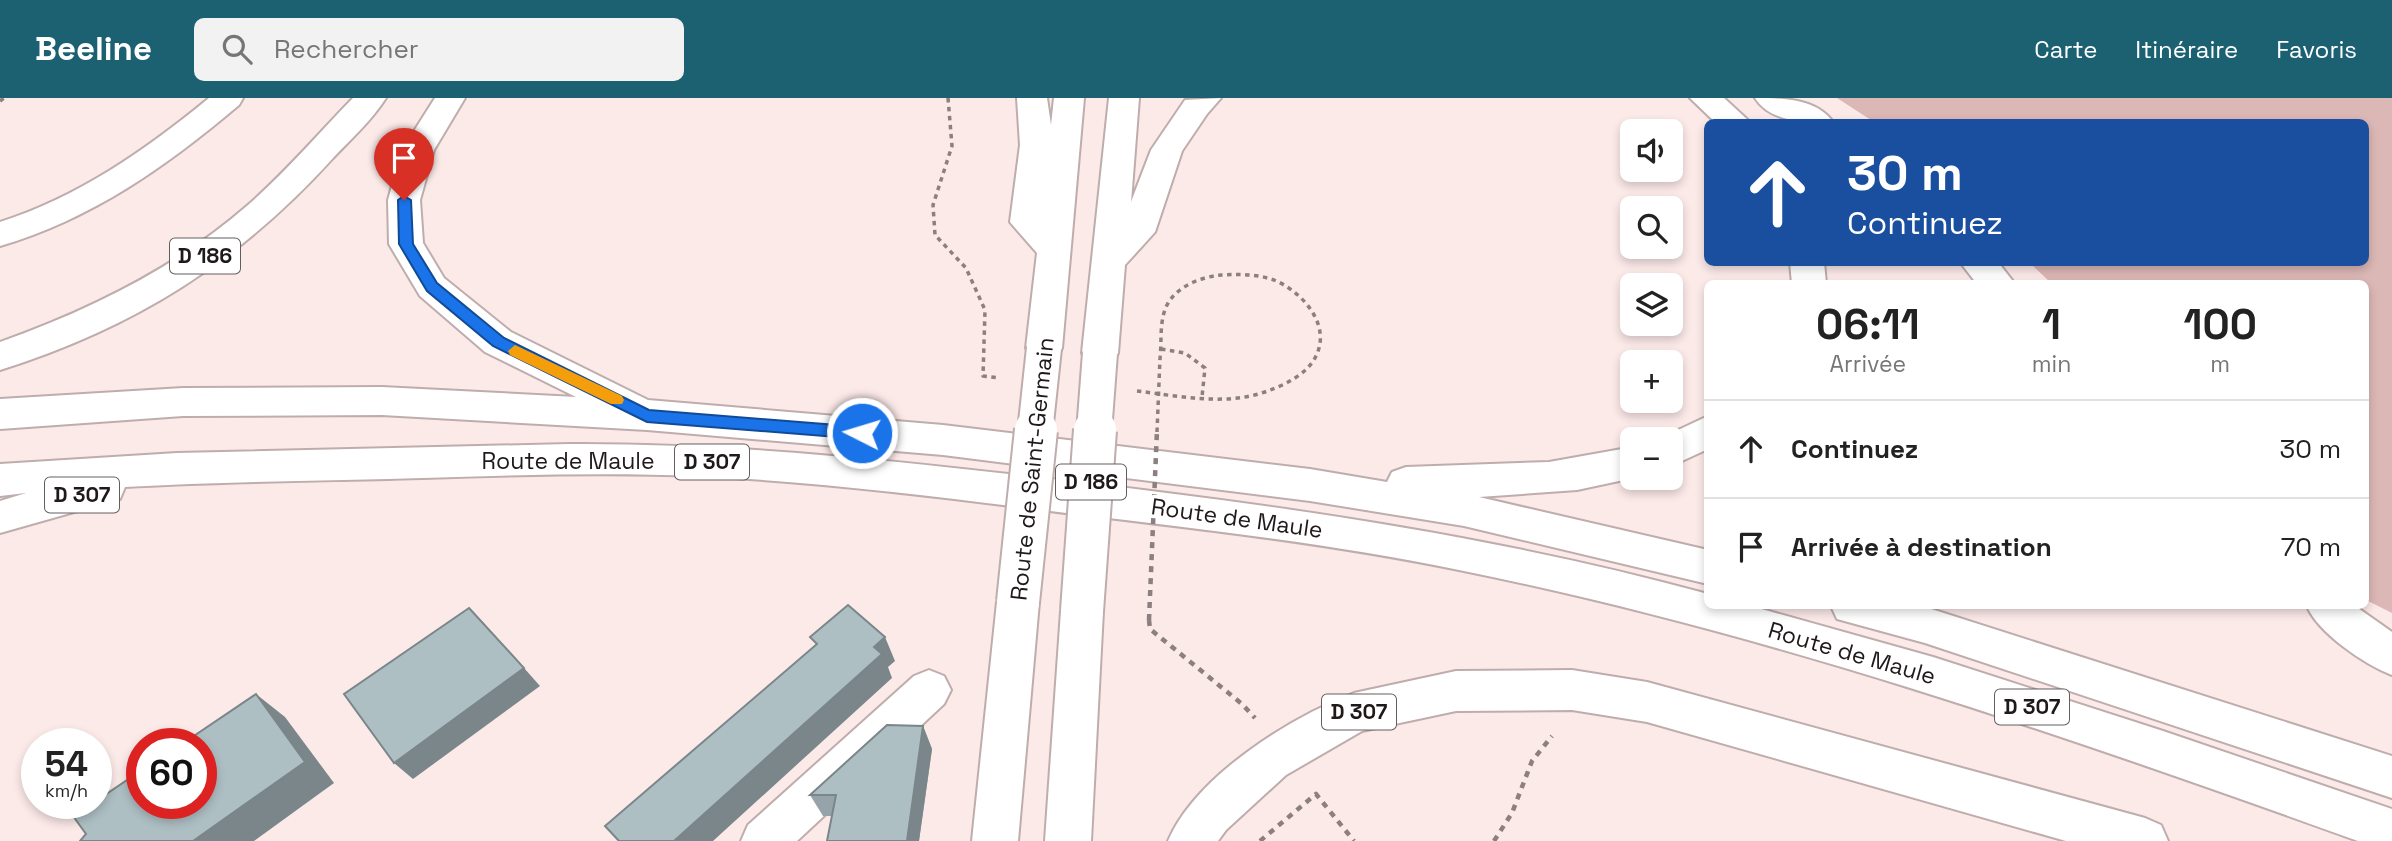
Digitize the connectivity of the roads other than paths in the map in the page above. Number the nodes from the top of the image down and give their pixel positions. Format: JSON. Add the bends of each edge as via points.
{"nodes":[{"id":1,"x":228,"y":98,"type":"edge"},
{"id":2,"x":371,"y":98,"type":"edge"},
{"id":3,"x":450,"y":98,"type":"edge"},
{"id":4,"x":1032,"y":98,"type":"edge"},
{"id":5,"x":1069,"y":98,"type":"edge"},
{"id":6,"x":1124,"y":98,"type":"edge"},
{"id":7,"x":1206,"y":98,"type":"edge"},
{"id":8,"x":1705,"y":98,"type":"edge"},
{"id":9,"x":1770,"y":98,"type":"edge"},
{"id":10,"x":1730,"y":119,"type":"edge"},
{"id":11,"x":1811,"y":119,"type":"edge"},
{"id":12,"x":0,"y":234,"type":"edge"},
{"id":13,"x":1053,"y":248,"type":"junction"},
{"id":14,"x":1111,"y":259,"type":"junction"},
{"id":15,"x":1981,"y":266,"type":"edge"},
{"id":16,"x":1994,"y":280,"type":"edge"},
{"id":17,"x":0,"y":356,"type":"edge"},
{"id":18,"x":0,"y":414,"type":"edge"},
{"id":19,"x":647,"y":415,"type":"junction"},
{"id":20,"x":1704,"y":433,"type":"edge"},
{"id":21,"x":1683,"y":445,"type":"edge"},
{"id":22,"x":1620,"y":466,"type":"edge"},
{"id":23,"x":163,"y":469,"type":"junction"},
{"id":24,"x":0,"y":480,"type":"edge"},
{"id":25,"x":1310,"y":485,"type":"junction"},
{"id":26,"x":0,"y":517,"type":"edge"},
{"id":27,"x":1704,"y":567,"type":"edge"},
{"id":28,"x":1864,"y":609,"type":"edge"},
{"id":29,"x":2330,"y":609,"type":"edge"},
{"id":30,"x":2392,"y":656,"type":"edge"},
{"id":31,"x":929,"y":690,"type":"dead end"},
{"id":32,"x":2392,"y":777,"type":"edge"},
{"id":33,"x":2392,"y":831,"type":"edge"},
{"id":34,"x":764,"y":841,"type":"edge"},
{"id":35,"x":996,"y":841,"type":"edge"},
{"id":36,"x":1068,"y":841,"type":"edge"},
{"id":37,"x":1191,"y":841,"type":"edge"},
{"id":38,"x":2145,"y":841,"type":"edge"}],
"edges":[{"from":1,"to":12,"type":"main road","via":[[129,175],[27,227]]},
{"from":2,"to":17,"type":"main road","number":"D 186","via":[[260,214],[178,276],[45,341]]},
{"from":3,"to":19,"type":"main road","via":[[418,150],[404,200],[406,244],[432,287],[498,342]]},
{"from":4,"to":13,"type":"main road","via":[[1036,157],[1027,222]]},
{"from":5,"to":13,"type":"main road","name":"Route de Saint-Germain","number":"D 186"},
{"from":6,"to":14,"type":"main road","number":"D 186"},
{"from":7,"to":14,"type":"main road","via":[[1167,150],[1138,232]]},
{"from":8,"to":10,"type":"main road"},
{"from":9,"to":11,"type":"main road"},
{"from":13,"to":35,"type":"main road","name":"Route de Saint-Germain","number":"D 186","bridge":true},
{"from":14,"to":36,"type":"main road","number":"D 186","bridge":true,"via":[[1100,353]]},
{"from":15,"to":16,"type":"main road"},
{"from":18,"to":19,"type":"main road","name":"Route de Maule","number":"D 307","via":[[183,402],[382,401]]},
{"from":19,"to":25,"type":"main road","name":"Route de Maule","number":"D 307","via":[[943,440]]},
{"from":20,"to":21,"type":"main road"},
{"from":22,"to":25,"type":"main road","number":"D 307","via":[[1598,472],[1489,481]]},
{"from":23,"to":24,"type":"main road","name":"Route de Maule","number":"D 307"},
{"from":23,"to":26,"type":"main road","number":"D 307"},
{"from":23,"to":33,"type":"main road","name":"Route de Maule","number":"D 307","via":[[530,459],[700,461],[934,481],[1258,519],[1463,554],[1665,601],[1902,666],[2139,741]]},
{"from":25,"to":27,"type":"main road","name":"Route de Maule","number":"D 307","via":[[1464,510]]},
{"from":28,"to":32,"type":"main road","name":"Route de Maule","number":"D 307"},
{"from":29,"to":30,"type":"main road"},
{"from":31,"to":34,"type":"main road"},
{"from":37,"to":38,"type":"main road","number":"D 307","via":[[1210,814],[1270,760],[1354,713],[1456,691],[1572,691],[1647,702]]}]}
